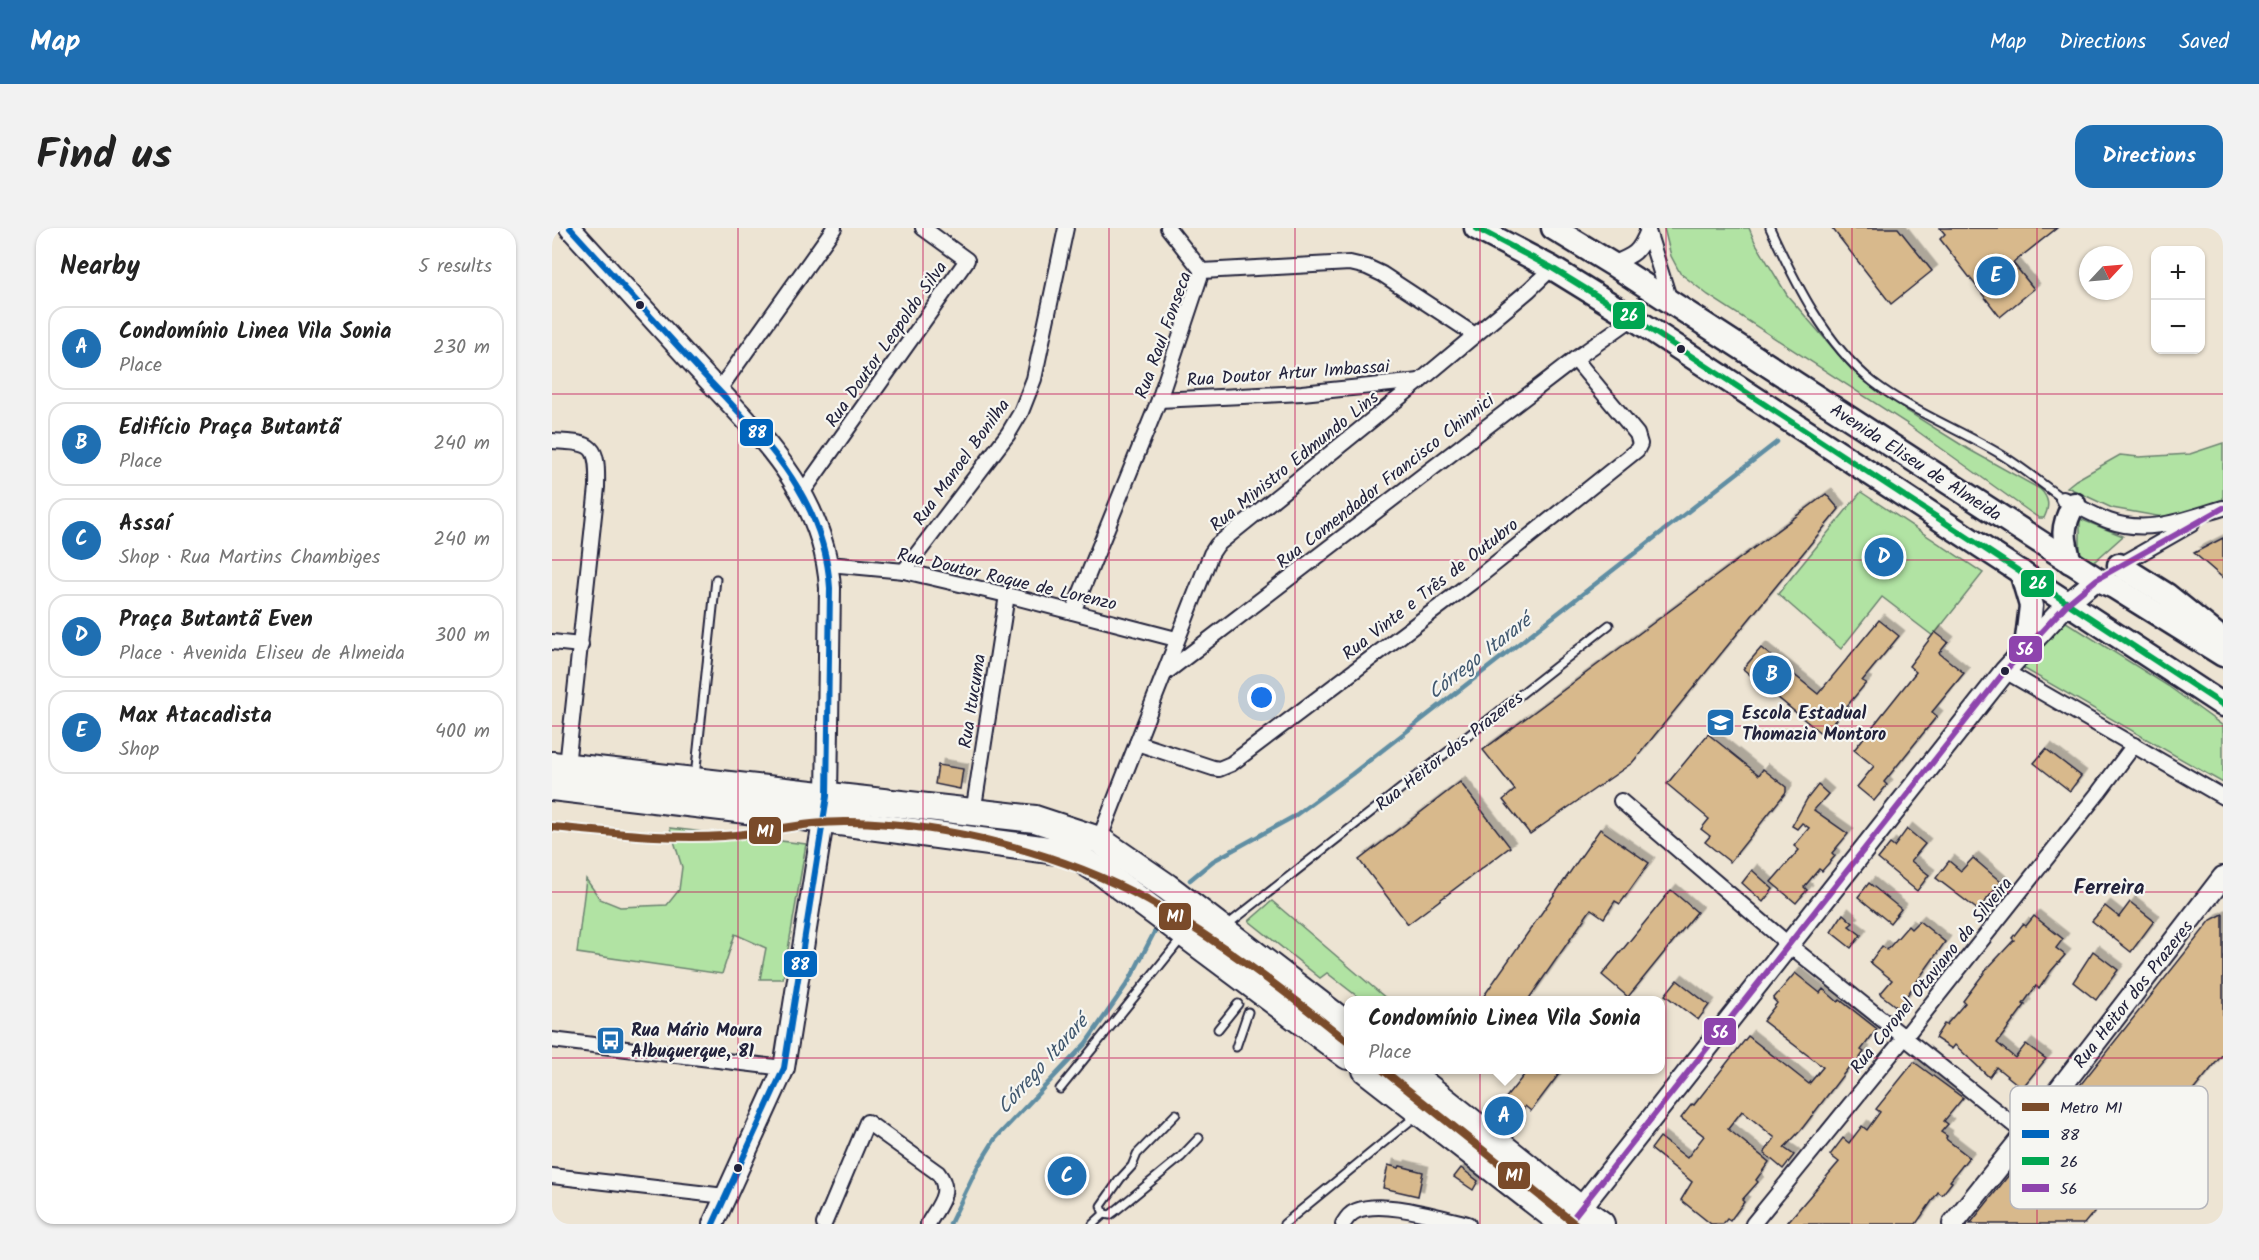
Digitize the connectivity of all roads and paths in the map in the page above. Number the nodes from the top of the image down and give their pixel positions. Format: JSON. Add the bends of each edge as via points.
{"nodes":[{"id":1,"x":570,"y":228,"type":"edge"},
{"id":2,"x":834,"y":228,"type":"edge"},
{"id":3,"x":923,"y":228,"type":"edge"},
{"id":4,"x":1066,"y":228,"type":"edge"},
{"id":5,"x":1168,"y":228,"type":"edge"},
{"id":6,"x":1476,"y":228,"type":"edge"},
{"id":7,"x":1553,"y":228,"type":"edge"},
{"id":8,"x":1770,"y":228,"type":"edge"},
{"id":9,"x":1648,"y":229,"type":"edge"},
{"id":10,"x":1612,"y":264,"type":"junction"},
{"id":11,"x":1552,"y":268,"type":"junction"},
{"id":12,"x":1202,"y":271,"type":"junction"},
{"id":13,"x":1670,"y":303,"type":"junction"},
{"id":14,"x":1633,"y":318,"type":"junction"},
{"id":15,"x":1475,"y":335,"type":"junction"},
{"id":16,"x":1575,"y":359,"type":"junction"},
{"id":17,"x":1420,"y":381,"type":"junction"},
{"id":18,"x":718,"y":391,"type":"junction"},
{"id":19,"x":1159,"y":400,"type":"junction"},
{"id":20,"x":552,"y":441,"type":"edge"},
{"id":21,"x":802,"y":493,"type":"junction"},
{"id":22,"x":2068,"y":501,"type":"junction"},
{"id":23,"x":2223,"y":508,"type":"edge"},
{"id":24,"x":2029,"y":535,"type":"junction"},
{"id":25,"x":2070,"y":562,"type":"junction"},
{"id":26,"x":829,"y":564,"type":"junction"},
{"id":27,"x":2119,"y":566,"type":"junction"},
{"id":28,"x":904,"y":571,"type":"junction"},
{"id":29,"x":2021,"y":572,"type":"junction"},
{"id":30,"x":716,"y":579,"type":"dead end"},
{"id":31,"x":2097,"y":579,"type":"junction"},
{"id":32,"x":1007,"y":595,"type":"junction"},
{"id":33,"x":2068,"y":603,"type":"junction"},
{"id":34,"x":1073,"y":612,"type":"junction"},
{"id":35,"x":1609,"y":626,"type":"dead end"},
{"id":36,"x":1176,"y":639,"type":"junction"},
{"id":37,"x":2223,"y":640,"type":"edge"},
{"id":38,"x":552,"y":642,"type":"edge"},
{"id":39,"x":581,"y":645,"type":"junction"},
{"id":40,"x":2026,"y":647,"type":"junction"},
{"id":41,"x":2223,"y":655,"type":"edge"},
{"id":42,"x":2005,"y":671,"type":"junction"},
{"id":43,"x":1162,"y":675,"type":"junction"},
{"id":44,"x":2223,"y":705,"type":"edge"},
{"id":45,"x":1137,"y":743,"type":"junction"},
{"id":46,"x":2134,"y":745,"type":"junction"},
{"id":47,"x":560,"y":765,"type":"edge"},
{"id":48,"x":694,"y":781,"type":"junction"},
{"id":49,"x":552,"y":787,"type":"edge"},
{"id":50,"x":2223,"y":797,"type":"edge"},
{"id":51,"x":1621,"y":801,"type":"dead end"},
{"id":52,"x":825,"y":808,"type":"junction"},
{"id":53,"x":973,"y":813,"type":"junction"},
{"id":54,"x":1099,"y":840,"type":"junction"},
{"id":55,"x":2223,"y":877,"type":"edge"},
{"id":56,"x":1221,"y":929,"type":"junction"},
{"id":57,"x":1185,"y":934,"type":"junction"},
{"id":58,"x":1788,"y":944,"type":"junction"},
{"id":59,"x":1238,"y":1004,"type":"dead end"},
{"id":60,"x":1248,"y":1012,"type":"dead end"},
{"id":61,"x":1344,"y":1023,"type":"edge"},
{"id":62,"x":1218,"y":1029,"type":"dead end"},
{"id":63,"x":1905,"y":1037,"type":"junction"},
{"id":64,"x":552,"y":1040,"type":"edge"},
{"id":65,"x":1236,"y":1047,"type":"dead end"},
{"id":66,"x":1344,"y":1053,"type":"edge"},
{"id":67,"x":784,"y":1068,"type":"junction"},
{"id":68,"x":1371,"y":1074,"type":"edge"},
{"id":69,"x":1410,"y":1074,"type":"edge"},
{"id":70,"x":2062,"y":1086,"type":"edge"},
{"id":71,"x":1060,"y":1089,"type":"dead end"},
{"id":72,"x":1420,"y":1112,"type":"junction"},
{"id":73,"x":1176,"y":1114,"type":"dead end"},
{"id":74,"x":2010,"y":1122,"type":"edge"},
{"id":75,"x":1199,"y":1138,"type":"dead end"},
{"id":76,"x":2010,"y":1153,"type":"edge"},
{"id":77,"x":552,"y":1176,"type":"edge"},
{"id":78,"x":725,"y":1196,"type":"junction"},
{"id":79,"x":1104,"y":1214,"type":"junction"},
{"id":80,"x":1571,"y":1219,"type":"edge"},
{"id":81,"x":1433,"y":1220,"type":"edge"},
{"id":82,"x":713,"y":1224,"type":"edge"},
{"id":83,"x":824,"y":1224,"type":"edge"},
{"id":84,"x":928,"y":1224,"type":"edge"},
{"id":85,"x":1093,"y":1224,"type":"edge"},
{"id":86,"x":1284,"y":1224,"type":"edge"},
{"id":87,"x":1343,"y":1224,"type":"edge"},
{"id":88,"x":1468,"y":1224,"type":"edge"},
{"id":89,"x":1601,"y":1224,"type":"edge"},
{"id":90,"x":1753,"y":1224,"type":"edge"},
{"id":91,"x":1953,"y":1224,"type":"edge"}],
"edges":[{"from":1,"to":18,"type":"street"},
{"from":2,"to":18,"type":"street"},
{"from":3,"to":21,"type":"street","name":"Rua Doutor Leopoldo Silva","via":[[967,260]]},
{"from":4,"to":28,"type":"street","name":"Rua Manoel Bonilha","via":[[1034,379],[1021,412]]},
{"from":5,"to":12,"type":"street"},
{"from":6,"to":11,"type":"main road","name":"Avenida Eliseu de Almeida"},
{"from":7,"to":10,"type":"main road","name":"Avenida Eliseu de Almeida"},
{"from":8,"to":22,"type":"lane","via":[[1816,316],[1872,381],[2001,454]]},
{"from":9,"to":10,"type":"street","via":[[1638,252]]},
{"from":9,"to":13,"type":"street"},
{"from":10,"to":13,"type":"main road","name":"Avenida Eliseu de Almeida"},
{"from":11,"to":14,"type":"main road","name":"Avenida Eliseu de Almeida"},
{"from":11,"to":15,"type":"street","name":"Rua Ministro Edmundo Lins"},
{"from":12,"to":15,"type":"street","name":"Rua Raul Fonseca","via":[[1350,263],[1382,274]]},
{"from":12,"to":19,"type":"street","name":"Rua Raul Fonseca"},
{"from":13,"to":24,"type":"main road","name":"Avenida Eliseu de Almeida"},
{"from":14,"to":16,"type":"street","name":"Rua Comendador Francisco Chinnici"},
{"from":14,"to":29,"type":"main road","name":"Avenida Eliseu de Almeida"},
{"from":15,"to":17,"type":"street","name":"Rua Ministro Edmundo Lins"},
{"from":16,"to":43,"type":"street","name":"Rua Comendador Francisco Chinnici"},
{"from":16,"to":45,"type":"street","name":"Rua Vinte e Três de Outubro","via":[[1636,434],[1640,444],[1637,450],[1476,579],[1231,764],[1213,768]]},
{"from":17,"to":19,"type":"street","name":"Rua Doutor Artur Imbassai","via":[[1302,393]]},
{"from":17,"to":36,"type":"street","name":"Rua Ministro Edmundo Lins","via":[[1217,545]]},
{"from":18,"to":21,"type":"street","via":[[767,441]]},
{"from":19,"to":34,"type":"street","name":"Rua Raul Fonseca"},
{"from":20,"to":39,"type":"street","via":[[587,445],[597,463]]},
{"from":21,"to":26,"type":"street"},
{"from":22,"to":23,"type":"street","via":[[2111,522],[2152,527]]},
{"from":22,"to":24,"type":"main road","via":[[2048,526]]},
{"from":22,"to":25,"type":"main road","via":[[2064,530]]},
{"from":23,"to":27,"type":"street"},
{"from":24,"to":25,"type":"main road","name":"Avenida Eliseu de Almeida"},
{"from":25,"to":31,"type":"main road","name":"Avenida Eliseu de Almeida"},
{"from":26,"to":28,"type":"street","name":"Rua Doutor Roque de Lorenzo"},
{"from":26,"to":52,"type":"street"},
{"from":27,"to":31,"type":"street"},
{"from":27,"to":37,"type":"main road","via":[[2167,595]]},
{"from":28,"to":32,"type":"street","name":"Rua Doutor Roque de Lorenzo"},
{"from":29,"to":33,"type":"main road","name":"Avenida Eliseu de Almeida"},
{"from":29,"to":40,"type":"main road","via":[[2031,606]]},
{"from":30,"to":48,"type":"lane"},
{"from":31,"to":33,"type":"street"},
{"from":31,"to":41,"type":"main road","name":"Avenida Eliseu de Almeida"},
{"from":32,"to":34,"type":"street","name":"Rua Doutor Roque de Lorenzo"},
{"from":32,"to":53,"type":"street","name":"Rua Itucuma"},
{"from":33,"to":40,"type":"street"},
{"from":33,"to":44,"type":"main road","name":"Avenida Eliseu de Almeida"},
{"from":34,"to":36,"type":"street","name":"Rua Doutor Roque de Lorenzo"},
{"from":35,"to":56,"type":"lane","name":"Rua Heitor dos Prazeres"},
{"from":36,"to":43,"type":"street","name":"Rua Ministro Edmundo Lins"},
{"from":38,"to":39,"type":"street"},
{"from":39,"to":47,"type":"street"},
{"from":40,"to":42,"type":"street"},
{"from":42,"to":46,"type":"street"},
{"from":42,"to":58,"type":"street"},
{"from":43,"to":45,"type":"street","name":"Rua Ministro Edmundo Lins"},
{"from":45,"to":54,"type":"street","name":"Rua Ministro Edmundo Lins"},
{"from":46,"to":50,"type":"street"},
{"from":46,"to":63,"type":"street","name":"Rua Coronel Otaviano da Silveira"},
{"from":47,"to":48,"type":"highway"},
{"from":48,"to":52,"type":"highway"},
{"from":49,"to":52,"type":"highway"},
{"from":51,"to":58,"type":"street"},
{"from":52,"to":53,"type":"highway"},
{"from":52,"to":57,"type":"highway","via":[[1071,853]]},
{"from":52,"to":67,"type":"street"},
{"from":53,"to":54,"type":"highway","via":[[1035,819]]},
{"from":54,"to":56,"type":"highway"},
{"from":55,"to":70,"type":"street","name":"Rua Heitor dos Prazeres"},
{"from":56,"to":61,"type":"highway"},
{"from":57,"to":66,"type":"highway"},
{"from":57,"to":71,"type":"lane"},
{"from":58,"to":63,"type":"street"},
{"from":58,"to":80,"type":"street"},
{"from":59,"to":62,"type":"lane"},
{"from":60,"to":65,"type":"lane"},
{"from":63,"to":74,"type":"street"},
{"from":63,"to":90,"type":"street","name":"Rua Coronel Otaviano da Silveira"},
{"from":64,"to":67,"type":"street"},
{"from":67,"to":78,"type":"street"},
{"from":68,"to":72,"type":"highway"},
{"from":69,"to":80,"type":"highway"},
{"from":72,"to":80,"type":"highway"},
{"from":72,"to":86,"type":"lane"},
{"from":73,"to":79,"type":"lane","via":[[1137,1154],[1101,1206]]},
{"from":75,"to":79,"type":"lane","via":[[1181,1158],[1114,1212]]},
{"from":76,"to":91,"type":"street","name":"Rua Heitor dos Prazeres"},
{"from":77,"to":78,"type":"street"},
{"from":78,"to":82,"type":"street"},
{"from":79,"to":85,"type":"lane"},
{"from":80,"to":89,"type":"highway"},
{"from":81,"to":87,"type":"street","via":[[1367,1207],[1348,1216]]},
{"from":81,"to":88,"type":"street"},
{"from":83,"to":84,"type":"street","via":[[867,1122],[938,1173],[946,1185]]}]}
